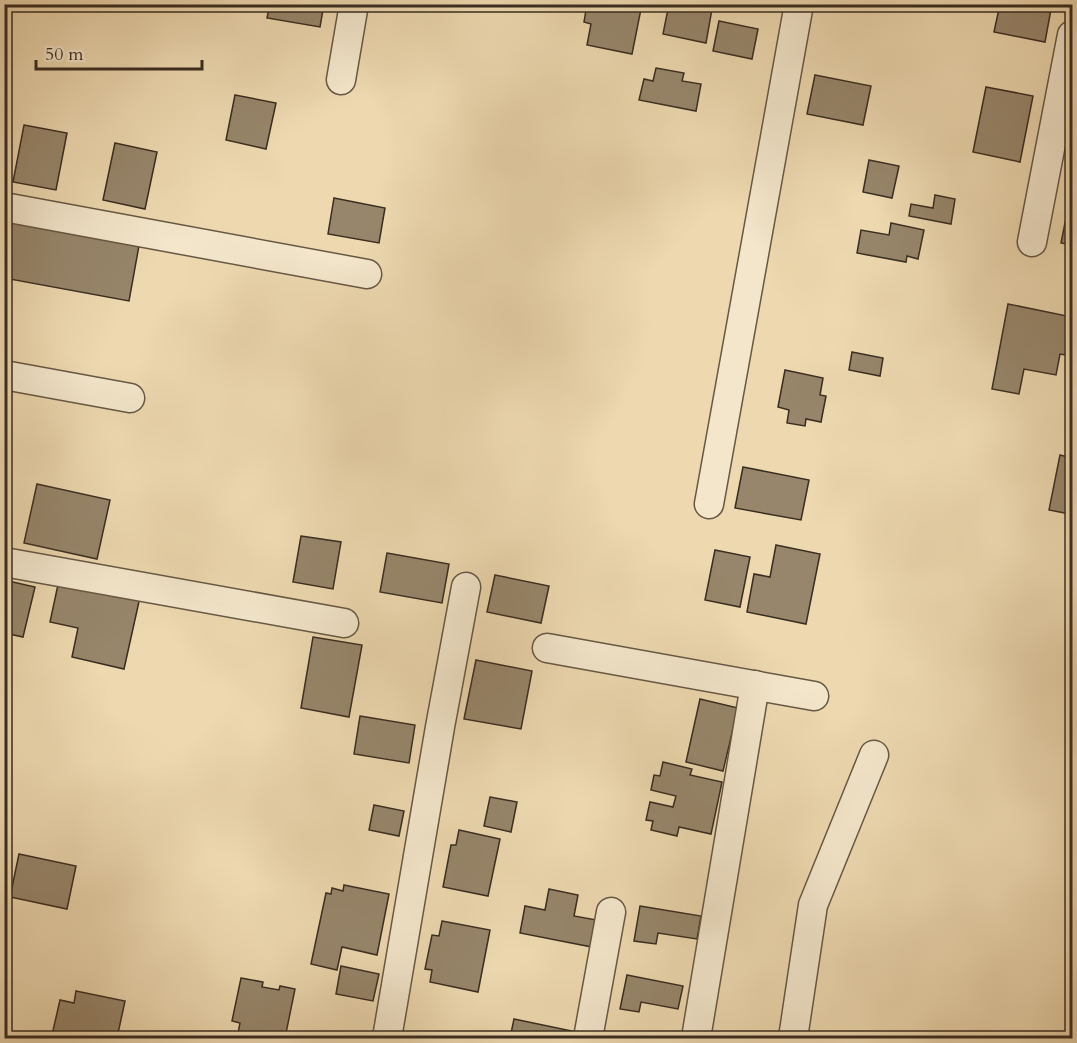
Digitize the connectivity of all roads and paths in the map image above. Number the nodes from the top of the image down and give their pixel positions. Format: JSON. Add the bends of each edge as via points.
{"nodes":[{"id":1,"x":354,"y":4,"type":"edge"},
{"id":2,"x":799,"y":4,"type":"edge"},
{"id":3,"x":1072,"y":35,"type":"edge"},
{"id":4,"x":341,"y":80,"type":"dead end"},
{"id":5,"x":4,"y":207,"type":"edge"},
{"id":6,"x":1032,"y":242,"type":"dead end"},
{"id":7,"x":367,"y":274,"type":"dead end"},
{"id":8,"x":4,"y":375,"type":"edge"},
{"id":9,"x":130,"y":398,"type":"dead end"},
{"id":10,"x":709,"y":504,"type":"dead end"},
{"id":11,"x":4,"y":562,"type":"edge"},
{"id":12,"x":466,"y":587,"type":"dead end"},
{"id":13,"x":344,"y":623,"type":"dead end"},
{"id":14,"x":547,"y":648,"type":"dead end"},
{"id":15,"x":755,"y":685,"type":"junction"},
{"id":16,"x":814,"y":696,"type":"dead end"},
{"id":17,"x":874,"y":755,"type":"dead end"},
{"id":18,"x":611,"y":912,"type":"dead end"},
{"id":19,"x":387,"y":1038,"type":"edge"},
{"id":20,"x":588,"y":1038,"type":"edge"},
{"id":21,"x":696,"y":1038,"type":"edge"},
{"id":22,"x":793,"y":1038,"type":"edge"}],
"edges":[{"from":1,"to":4,"type":"street"},
{"from":2,"to":10,"type":"street"},
{"from":3,"to":6,"type":"street"},
{"from":5,"to":7,"type":"street"},
{"from":8,"to":9,"type":"street"},
{"from":11,"to":13,"type":"street"},
{"from":12,"to":19,"type":"street"},
{"from":14,"to":15,"type":"street"},
{"from":15,"to":16,"type":"street"},
{"from":15,"to":21,"type":"street"},
{"from":17,"to":22,"type":"street","via":[[813,905]]},
{"from":18,"to":20,"type":"street"}]}
